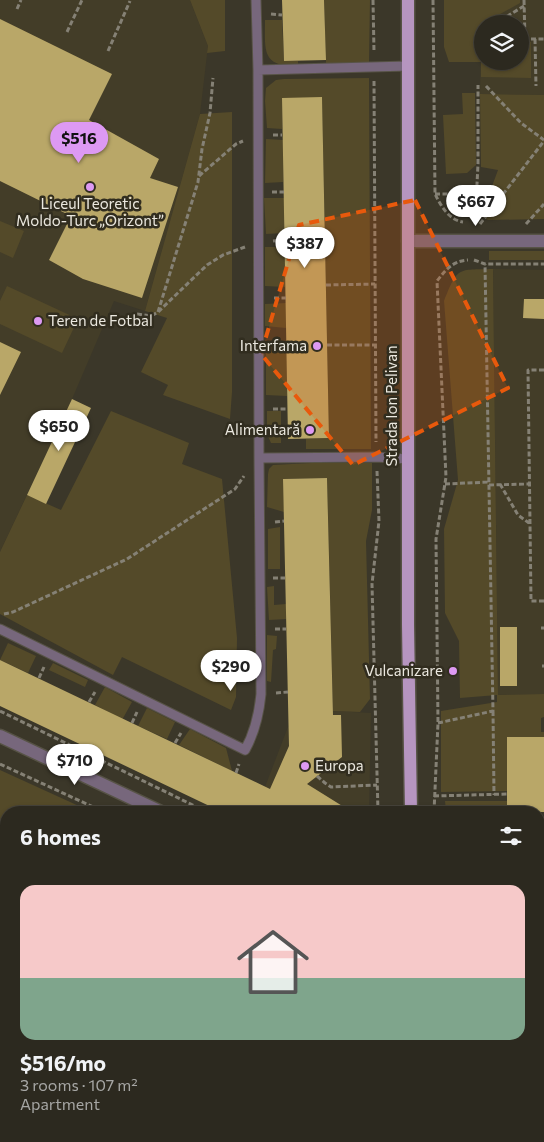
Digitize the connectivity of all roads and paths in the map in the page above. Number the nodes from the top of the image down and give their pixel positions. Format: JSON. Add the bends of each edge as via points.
{"nodes":[{"id":1,"x":21,"y":0,"type":"edge"},
{"id":2,"x":82,"y":0,"type":"edge"},
{"id":3,"x":130,"y":0,"type":"edge"},
{"id":4,"x":256,"y":0,"type":"edge"},
{"id":5,"x":373,"y":0,"type":"edge"},
{"id":6,"x":408,"y":0,"type":"edge"},
{"id":7,"x":434,"y":0,"type":"edge"},
{"id":8,"x":524,"y":0,"type":"edge"},
{"id":9,"x":524,"y":6,"type":"junction"},
{"id":10,"x":17,"y":9,"type":"dead end"},
{"id":11,"x":509,"y":15,"type":"edge"},
{"id":12,"x":524,"y":15,"type":"edge"},
{"id":13,"x":67,"y":32,"type":"dead end"},
{"id":14,"x":529,"y":39,"type":"edge"},
{"id":15,"x":536,"y":39,"type":"junction"},
{"id":16,"x":544,"y":39,"type":"edge"},
{"id":17,"x":108,"y":51,"type":"dead end"},
{"id":18,"x":408,"y":66,"type":"junction"},
{"id":19,"x":374,"y":67,"type":"junction"},
{"id":20,"x":258,"y":70,"type":"junction"},
{"id":21,"x":213,"y":78,"type":"dead end"},
{"id":22,"x":478,"y":85,"type":"dead end"},
{"id":23,"x":486,"y":86,"type":"dead end"},
{"id":24,"x":536,"y":86,"type":"dead end"},
{"id":25,"x":258,"y":135,"type":"junction"},
{"id":26,"x":544,"y":141,"type":"edge"},
{"id":27,"x":199,"y":176,"type":"junction"},
{"id":28,"x":435,"y":194,"type":"junction"},
{"id":29,"x":476,"y":194,"type":"junction"},
{"id":30,"x":544,"y":204,"type":"edge"},
{"id":31,"x":465,"y":222,"type":"dead end"},
{"id":32,"x":480,"y":224,"type":"junction"},
{"id":33,"x":489,"y":224,"type":"dead end"},
{"id":34,"x":516,"y":224,"type":"dead end"},
{"id":35,"x":526,"y":224,"type":"junction"},
{"id":36,"x":535,"y":224,"type":"dead end"},
{"id":37,"x":258,"y":241,"type":"junction"},
{"id":38,"x":408,"y":241,"type":"junction"},
{"id":39,"x":544,"y":241,"type":"edge"},
{"id":40,"x":485,"y":264,"type":"junction"},
{"id":41,"x":544,"y":264,"type":"edge"},
{"id":42,"x":375,"y":284,"type":"junction"},
{"id":43,"x":326,"y":285,"type":"dead end"},
{"id":44,"x":158,"y":312,"type":"junction"},
{"id":45,"x":137,"y":314,"type":"dead end"},
{"id":46,"x":327,"y":345,"type":"dead end"},
{"id":47,"x":375,"y":345,"type":"junction"},
{"id":48,"x":544,"y":370,"type":"edge"},
{"id":49,"x":376,"y":457,"type":"junction"},
{"id":50,"x":258,"y":458,"type":"junction"},
{"id":51,"x":408,"y":459,"type":"junction"},
{"id":52,"x":489,"y":483,"type":"junction"},
{"id":53,"x":445,"y":484,"type":"junction"},
{"id":54,"x":500,"y":484,"type":"junction"},
{"id":55,"x":529,"y":484,"type":"junction"},
{"id":56,"x":530,"y":524,"type":"junction"},
{"id":57,"x":544,"y":601,"type":"edge"},
{"id":58,"x":0,"y":614,"type":"edge"},
{"id":59,"x":0,"y":629,"type":"edge"},
{"id":60,"x":0,"y":711,"type":"edge"},
{"id":61,"x":493,"y":711,"type":"junction"},
{"id":62,"x":438,"y":723,"type":"junction"},
{"id":63,"x":0,"y":736,"type":"edge"},
{"id":64,"x":0,"y":764,"type":"edge"},
{"id":65,"x":317,"y":776,"type":"dead end"},
{"id":66,"x":377,"y":785,"type":"junction"},
{"id":67,"x":494,"y":794,"type":"junction"},
{"id":68,"x":507,"y":794,"type":"dead end"},
{"id":69,"x":434,"y":796,"type":"junction"},
{"id":70,"x":91,"y":806,"type":"edge"},
{"id":71,"x":146,"y":806,"type":"edge"},
{"id":72,"x":195,"y":806,"type":"edge"},
{"id":73,"x":378,"y":806,"type":"edge"},
{"id":74,"x":410,"y":806,"type":"edge"},
{"id":75,"x":434,"y":806,"type":"edge"}],
"edges":[{"from":1,"to":10,"type":"path"},
{"from":2,"to":13,"type":"path"},
{"from":3,"to":17,"type":"path"},
{"from":4,"to":20,"type":"lane"},
{"from":5,"to":19,"type":"path"},
{"from":6,"to":18,"type":"main road","name":"Strada Ion Pelivan"},
{"from":7,"to":28,"type":"path"},
{"from":8,"to":9,"type":"path"},
{"from":9,"to":11,"type":"path"},
{"from":9,"to":12,"type":"path"},
{"from":14,"to":15,"type":"path"},
{"from":15,"to":16,"type":"path"},
{"from":15,"to":24,"type":"path"},
{"from":18,"to":19,"type":"lane"},
{"from":18,"to":38,"type":"main road","name":"Strada Ion Pelivan"},
{"from":19,"to":20,"type":"lane"},
{"from":19,"to":42,"type":"path"},
{"from":20,"to":25,"type":"lane"},
{"from":21,"to":27,"type":"path"},
{"from":22,"to":29,"type":"path"},
{"from":23,"to":26,"type":"path","via":[[521,123]]},
{"from":25,"to":27,"type":"path","via":[[236,144]]},
{"from":25,"to":37,"type":"lane"},
{"from":26,"to":32,"type":"path"},
{"from":27,"to":44,"type":"path"},
{"from":28,"to":29,"type":"path"},
{"from":28,"to":31,"type":"path","via":[[442,208],[456,221]]},
{"from":29,"to":32,"type":"path","via":[[474,224]]},
{"from":30,"to":35,"type":"path"},
{"from":32,"to":33,"type":"path"},
{"from":34,"to":35,"type":"path"},
{"from":35,"to":36,"type":"path"},
{"from":37,"to":44,"type":"path","via":[[223,255],[208,265]]},
{"from":37,"to":50,"type":"lane"},
{"from":38,"to":39,"type":"street"},
{"from":38,"to":51,"type":"main road","name":"Strada Ion Pelivan"},
{"from":40,"to":41,"type":"path"},
{"from":40,"to":52,"type":"path"},
{"from":40,"to":53,"type":"path","via":[[477,260],[458,261],[437,280]]},
{"from":42,"to":43,"type":"path"},
{"from":42,"to":47,"type":"path"},
{"from":44,"to":45,"type":"path","via":[[151,316]]},
{"from":46,"to":47,"type":"path"},
{"from":47,"to":49,"type":"path"},
{"from":48,"to":55,"type":"path","via":[[528,370]]},
{"from":49,"to":50,"type":"lane"},
{"from":49,"to":51,"type":"lane"},
{"from":49,"to":66,"type":"path","via":[[380,521],[372,584]]},
{"from":50,"to":58,"type":"path","via":[[235,489],[127,559],[13,612]]},
{"from":50,"to":59,"type":"lane","via":[[261,694],[259,717],[245,750]]},
{"from":51,"to":74,"type":"main road","name":"Strada Ion Pelivan"},
{"from":52,"to":53,"type":"path"},
{"from":52,"to":54,"type":"path"},
{"from":52,"to":61,"type":"path"},
{"from":53,"to":62,"type":"path","via":[[436,539]]},
{"from":54,"to":55,"type":"path"},
{"from":54,"to":56,"type":"path","via":[[518,514]]},
{"from":55,"to":56,"type":"path"},
{"from":56,"to":57,"type":"path","via":[[531,601]]},
{"from":60,"to":72,"type":"path"},
{"from":61,"to":62,"type":"path"},
{"from":61,"to":67,"type":"path"},
{"from":62,"to":69,"type":"path"},
{"from":63,"to":71,"type":"street"},
{"from":64,"to":70,"type":"path"},
{"from":65,"to":66,"type":"path","via":[[331,787]]},
{"from":66,"to":73,"type":"path"},
{"from":67,"to":68,"type":"path"},
{"from":67,"to":69,"type":"path"},
{"from":69,"to":75,"type":"path"}]}
